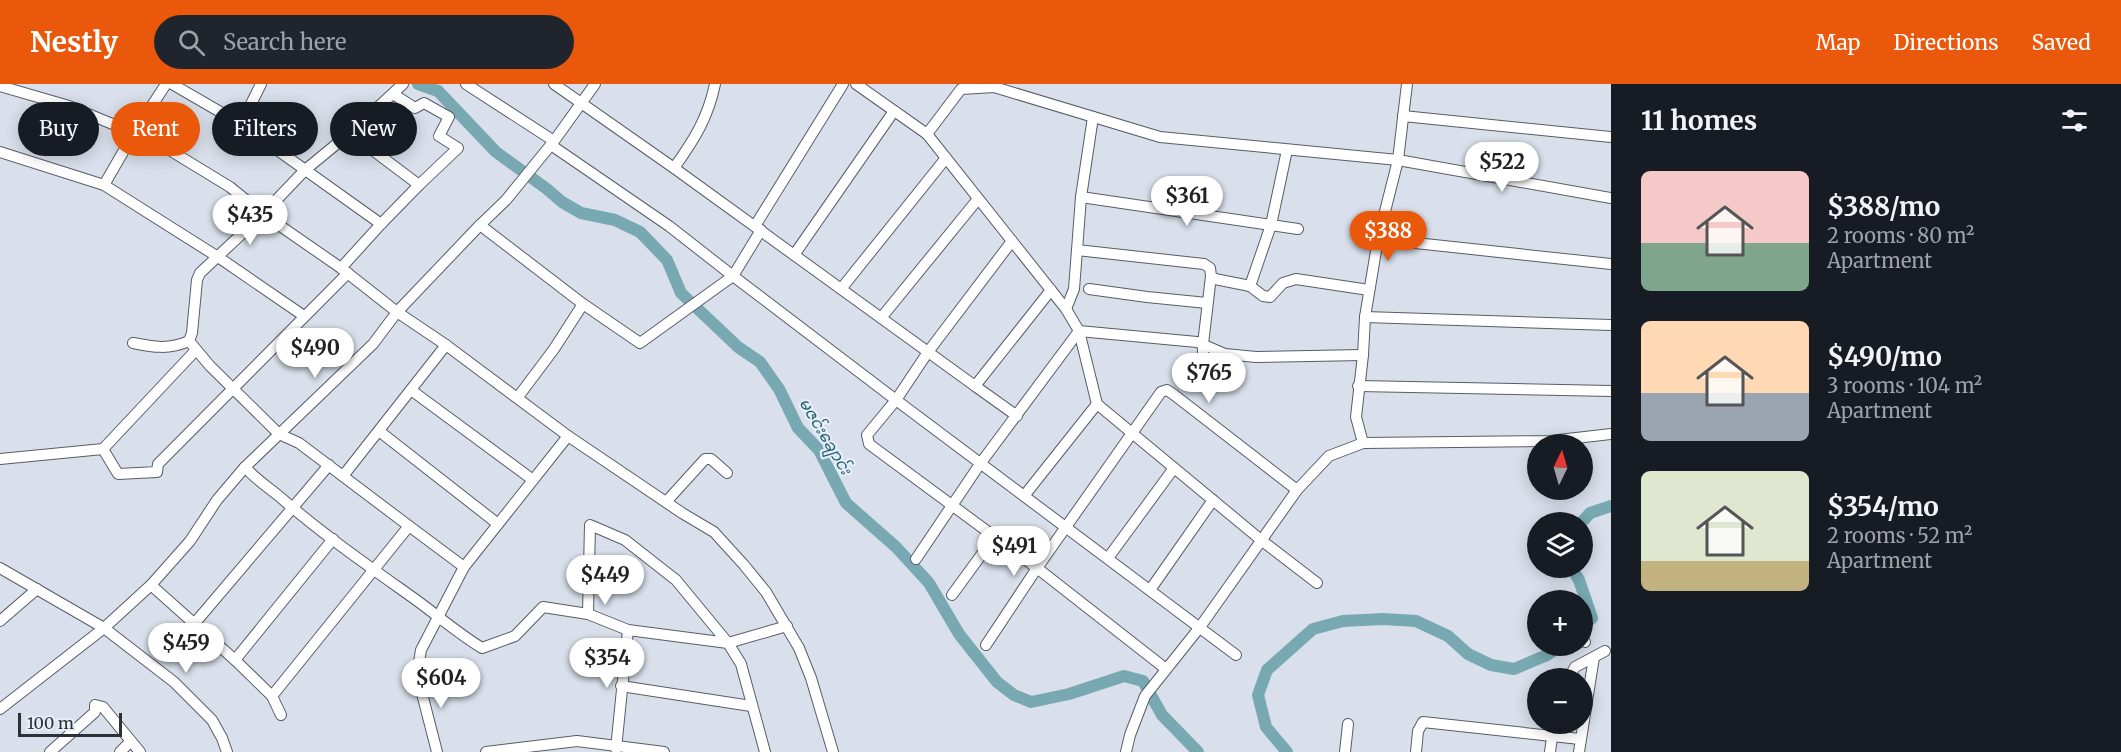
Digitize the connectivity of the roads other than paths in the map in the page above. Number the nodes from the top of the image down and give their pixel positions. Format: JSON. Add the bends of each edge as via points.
{"nodes":[{"id":1,"x":166,"y":84,"type":"edge"},
{"id":2,"x":172,"y":84,"type":"edge"},
{"id":3,"x":261,"y":84,"type":"edge"},
{"id":4,"x":466,"y":84,"type":"edge"},
{"id":5,"x":554,"y":84,"type":"edge"},
{"id":6,"x":595,"y":84,"type":"edge"},
{"id":7,"x":715,"y":84,"type":"edge"},
{"id":8,"x":843,"y":84,"type":"edge"},
{"id":9,"x":855,"y":84,"type":"edge"},
{"id":10,"x":1407,"y":84,"type":"edge"},
{"id":11,"x":0,"y":86,"type":"edge"},
{"id":12,"x":398,"y":89,"type":"edge"},
{"id":13,"x":154,"y":102,"type":"edge"},
{"id":14,"x":252,"y":102,"type":"edge"},
{"id":15,"x":384,"y":102,"type":"edge"},
{"id":16,"x":582,"y":102,"type":"junction"},
{"id":17,"x":212,"y":107,"type":"edge"},
{"id":18,"x":894,"y":111,"type":"junction"},
{"id":19,"x":1403,"y":116,"type":"junction"},
{"id":20,"x":1093,"y":117,"type":"junction"},
{"id":21,"x":111,"y":123,"type":"edge"},
{"id":22,"x":927,"y":134,"type":"junction"},
{"id":23,"x":1611,"y":137,"type":"edge"},
{"id":24,"x":553,"y":143,"type":"junction"},
{"id":25,"x":330,"y":149,"type":"edge"},
{"id":26,"x":1287,"y":150,"type":"junction"},
{"id":27,"x":1,"y":155,"type":"edge"},
{"id":28,"x":121,"y":156,"type":"edge"},
{"id":29,"x":179,"y":156,"type":"edge"},
{"id":30,"x":286,"y":156,"type":"edge"},
{"id":31,"x":381,"y":156,"type":"edge"},
{"id":32,"x":946,"y":158,"type":"junction"},
{"id":33,"x":1398,"y":160,"type":"junction"},
{"id":34,"x":674,"y":168,"type":"junction"},
{"id":35,"x":305,"y":170,"type":"junction"},
{"id":36,"x":104,"y":185,"type":"junction"},
{"id":37,"x":419,"y":185,"type":"junction"},
{"id":38,"x":1081,"y":197,"type":"junction"},
{"id":39,"x":1611,"y":198,"type":"edge"},
{"id":40,"x":978,"y":199,"type":"junction"},
{"id":41,"x":263,"y":214,"type":"junction"},
{"id":42,"x":381,"y":224,"type":"junction"},
{"id":43,"x":480,"y":225,"type":"junction"},
{"id":44,"x":1271,"y":225,"type":"junction"},
{"id":45,"x":758,"y":228,"type":"junction"},
{"id":46,"x":1298,"y":229,"type":"dead end"},
{"id":47,"x":1378,"y":239,"type":"junction"},
{"id":48,"x":1012,"y":241,"type":"junction"},
{"id":49,"x":1077,"y":250,"type":"junction"},
{"id":50,"x":794,"y":255,"type":"junction"},
{"id":51,"x":219,"y":256,"type":"junction"},
{"id":52,"x":1611,"y":264,"type":"edge"},
{"id":53,"x":345,"y":271,"type":"junction"},
{"id":54,"x":733,"y":276,"type":"junction"},
{"id":55,"x":1211,"y":276,"type":"junction"},
{"id":56,"x":1250,"y":286,"type":"junction"},
{"id":57,"x":841,"y":289,"type":"junction"},
{"id":58,"x":1089,"y":289,"type":"dead end"},
{"id":59,"x":1051,"y":290,"type":"junction"},
{"id":60,"x":1369,"y":290,"type":"junction"},
{"id":61,"x":1207,"y":303,"type":"junction"},
{"id":62,"x":583,"y":304,"type":"junction"},
{"id":63,"x":1066,"y":309,"type":"junction"},
{"id":64,"x":397,"y":312,"type":"junction"},
{"id":65,"x":304,"y":316,"type":"junction"},
{"id":66,"x":1365,"y":316,"type":"junction"},
{"id":67,"x":880,"y":318,"type":"junction"},
{"id":68,"x":1611,"y":325,"type":"edge"},
{"id":69,"x":1079,"y":331,"type":"junction"},
{"id":70,"x":133,"y":343,"type":"dead end"},
{"id":71,"x":1203,"y":344,"type":"junction"},
{"id":72,"x":446,"y":345,"type":"junction"},
{"id":73,"x":192,"y":346,"type":"junction"},
{"id":74,"x":928,"y":352,"type":"junction"},
{"id":75,"x":1363,"y":355,"type":"junction"},
{"id":76,"x":1203,"y":376,"type":"dead end"},
{"id":77,"x":975,"y":386,"type":"junction"},
{"id":78,"x":1358,"y":386,"type":"junction"},
{"id":79,"x":233,"y":388,"type":"junction"},
{"id":80,"x":411,"y":390,"type":"junction"},
{"id":81,"x":1611,"y":391,"type":"edge"},
{"id":82,"x":518,"y":397,"type":"junction"},
{"id":83,"x":896,"y":400,"type":"junction"},
{"id":84,"x":1097,"y":404,"type":"junction"},
{"id":85,"x":1017,"y":416,"type":"junction"},
{"id":86,"x":379,"y":431,"type":"junction"},
{"id":87,"x":1132,"y":433,"type":"junction"},
{"id":88,"x":279,"y":434,"type":"junction"},
{"id":89,"x":1611,"y":434,"type":"edge"},
{"id":90,"x":568,"y":436,"type":"junction"},
{"id":91,"x":1363,"y":443,"type":"junction"},
{"id":92,"x":103,"y":449,"type":"junction"},
{"id":93,"x":0,"y":459,"type":"edge"},
{"id":94,"x":981,"y":464,"type":"junction"},
{"id":95,"x":329,"y":465,"type":"junction"},
{"id":96,"x":245,"y":467,"type":"junction"},
{"id":97,"x":1174,"y":468,"type":"junction"},
{"id":98,"x":727,"y":473,"type":"dead end"},
{"id":99,"x":343,"y":476,"type":"junction"},
{"id":100,"x":533,"y":480,"type":"junction"},
{"id":101,"x":1297,"y":490,"type":"junction"},
{"id":102,"x":1024,"y":496,"type":"junction"},
{"id":103,"x":1213,"y":500,"type":"junction"},
{"id":104,"x":666,"y":502,"type":"junction"},
{"id":105,"x":953,"y":506,"type":"junction"},
{"id":106,"x":292,"y":508,"type":"junction"},
{"id":107,"x":498,"y":524,"type":"junction"},
{"id":108,"x":409,"y":526,"type":"junction"},
{"id":109,"x":1066,"y":527,"type":"junction"},
{"id":110,"x":995,"y":536,"type":"junction"},
{"id":111,"x":333,"y":539,"type":"junction"},
{"id":112,"x":1261,"y":540,"type":"junction"},
{"id":113,"x":1108,"y":558,"type":"junction"},
{"id":114,"x":916,"y":559,"type":"dead end"},
{"id":115,"x":464,"y":567,"type":"junction"},
{"id":116,"x":0,"y":568,"type":"edge"},
{"id":117,"x":1037,"y":568,"type":"junction"},
{"id":118,"x":374,"y":570,"type":"junction"},
{"id":119,"x":1317,"y":583,"type":"dead end"},
{"id":120,"x":151,"y":585,"type":"junction"},
{"id":121,"x":37,"y":589,"type":"junction"},
{"id":122,"x":1150,"y":590,"type":"junction"},
{"id":123,"x":952,"y":595,"type":"dead end"},
{"id":124,"x":588,"y":614,"type":"junction"},
{"id":125,"x":438,"y":615,"type":"junction"},
{"id":126,"x":0,"y":621,"type":"edge"},
{"id":127,"x":194,"y":624,"type":"junction"},
{"id":128,"x":787,"y":626,"type":"junction"},
{"id":129,"x":1200,"y":627,"type":"junction"},
{"id":130,"x":104,"y":628,"type":"junction"},
{"id":131,"x":628,"y":630,"type":"junction"},
{"id":132,"x":728,"y":643,"type":"junction"},
{"id":133,"x":986,"y":645,"type":"dead end"},
{"id":134,"x":1605,"y":651,"type":"dead end"},
{"id":135,"x":1236,"y":655,"type":"dead end"},
{"id":136,"x":1593,"y":657,"type":"junction"},
{"id":137,"x":235,"y":660,"type":"junction"},
{"id":138,"x":1574,"y":668,"type":"edge"},
{"id":139,"x":1166,"y":670,"type":"junction"},
{"id":140,"x":621,"y":686,"type":"junction"},
{"id":141,"x":272,"y":696,"type":"junction"},
{"id":142,"x":751,"y":706,"type":"junction"},
{"id":143,"x":0,"y":709,"type":"edge"},
{"id":144,"x":281,"y":715,"type":"dead end"},
{"id":145,"x":1348,"y":724,"type":"dead end"},
{"id":146,"x":1552,"y":735,"type":"junction"},
{"id":147,"x":1580,"y":739,"type":"junction"},
{"id":148,"x":130,"y":742,"type":"junction"},
{"id":149,"x":616,"y":748,"type":"edge"},
{"id":150,"x":50,"y":752,"type":"edge"},
{"id":151,"x":120,"y":752,"type":"edge"},
{"id":152,"x":140,"y":752,"type":"edge"},
{"id":153,"x":227,"y":752,"type":"edge"},
{"id":154,"x":437,"y":752,"type":"edge"},
{"id":155,"x":486,"y":752,"type":"edge"},
{"id":156,"x":664,"y":752,"type":"edge"},
{"id":157,"x":765,"y":752,"type":"edge"},
{"id":158,"x":832,"y":752,"type":"edge"},
{"id":159,"x":1126,"y":752,"type":"edge"},
{"id":160,"x":1345,"y":752,"type":"edge"},
{"id":161,"x":1416,"y":752,"type":"edge"},
{"id":162,"x":1550,"y":752,"type":"edge"},
{"id":163,"x":1579,"y":752,"type":"edge"}],
"edges":[{"from":1,"to":13,"type":"street"},
{"from":2,"to":17,"type":"street"},
{"from":3,"to":14,"type":"street"},
{"from":4,"to":24,"type":"street"},
{"from":5,"to":16,"type":"street"},
{"from":6,"to":16,"type":"street"},
{"from":7,"to":34,"type":"street","via":[[698,134]]},
{"from":8,"to":45,"type":"street"},
{"from":9,"to":18,"type":"street"},
{"from":10,"to":19,"type":"street"},
{"from":11,"to":21,"type":"street","via":[[69,106]]},
{"from":12,"to":15,"type":"street"},
{"from":12,"to":37,"type":"street","via":[[415,108],[424,104],[449,117],[439,136],[458,148]]},
{"from":16,"to":24,"type":"street"},
{"from":16,"to":34,"type":"street"},
{"from":18,"to":22,"type":"street"},
{"from":18,"to":50,"type":"street"},
{"from":19,"to":23,"type":"street"},
{"from":19,"to":33,"type":"street"},
{"from":20,"to":22,"type":"street","via":[[994,87],[961,89]]},
{"from":20,"to":26,"type":"street","via":[[1160,137]]},
{"from":20,"to":38,"type":"street"},
{"from":22,"to":32,"type":"street"},
{"from":24,"to":43,"type":"street"},
{"from":24,"to":54,"type":"street"},
{"from":25,"to":35,"type":"street"},
{"from":26,"to":33,"type":"street"},
{"from":26,"to":44,"type":"street"},
{"from":27,"to":36,"type":"street"},
{"from":28,"to":36,"type":"street"},
{"from":29,"to":41,"type":"street","via":[[230,187]]},
{"from":30,"to":35,"type":"street"},
{"from":31,"to":37,"type":"street"},
{"from":32,"to":40,"type":"street"},
{"from":32,"to":57,"type":"street"},
{"from":33,"to":39,"type":"street"},
{"from":33,"to":47,"type":"street"},
{"from":34,"to":45,"type":"street"},
{"from":35,"to":41,"type":"street"},
{"from":35,"to":42,"type":"street"},
{"from":36,"to":51,"type":"street"},
{"from":37,"to":42,"type":"street"},
{"from":38,"to":44,"type":"street"},
{"from":38,"to":49,"type":"street"},
{"from":40,"to":48,"type":"street"},
{"from":40,"to":67,"type":"street"},
{"from":41,"to":51,"type":"street"},
{"from":41,"to":53,"type":"street"},
{"from":42,"to":53,"type":"street"},
{"from":43,"to":62,"type":"street"},
{"from":43,"to":64,"type":"street"},
{"from":44,"to":46,"type":"street"},
{"from":44,"to":56,"type":"street"},
{"from":45,"to":50,"type":"street"},
{"from":45,"to":54,"type":"street"},
{"from":47,"to":52,"type":"street"},
{"from":47,"to":60,"type":"street"},
{"from":48,"to":59,"type":"street"},
{"from":48,"to":74,"type":"street"},
{"from":49,"to":55,"type":"street","via":[[1204,264],[1210,268]]},
{"from":49,"to":63,"type":"street","via":[[1074,289]]},
{"from":50,"to":57,"type":"street"},
{"from":51,"to":65,"type":"street"},
{"from":51,"to":73,"type":"street","via":[[198,276]]},
{"from":53,"to":64,"type":"street"},
{"from":53,"to":65,"type":"street"},
{"from":54,"to":62,"type":"street","via":[[640,343]]},
{"from":54,"to":83,"type":"street"},
{"from":55,"to":56,"type":"street"},
{"from":55,"to":61,"type":"street"},
{"from":56,"to":60,"type":"street","via":[[1270,297],[1283,283],[1296,279]]},
{"from":57,"to":67,"type":"street"},
{"from":58,"to":61,"type":"street"},
{"from":59,"to":63,"type":"street"},
{"from":59,"to":77,"type":"street"},
{"from":60,"to":66,"type":"street"},
{"from":61,"to":71,"type":"street"},
{"from":62,"to":82,"type":"street"},
{"from":63,"to":69,"type":"street"},
{"from":64,"to":72,"type":"street"},
{"from":64,"to":88,"type":"street","via":[[373,344]]},
{"from":65,"to":79,"type":"street"},
{"from":66,"to":68,"type":"street"},
{"from":66,"to":75,"type":"street"},
{"from":67,"to":74,"type":"street"},
{"from":69,"to":71,"type":"street"},
{"from":69,"to":84,"type":"street"},
{"from":69,"to":85,"type":"street"},
{"from":70,"to":73,"type":"street","via":[[164,348]]},
{"from":71,"to":75,"type":"street","via":[[1225,354],[1256,357]]},
{"from":71,"to":76,"type":"street"},
{"from":72,"to":80,"type":"street"},
{"from":72,"to":82,"type":"street"},
{"from":73,"to":79,"type":"street"},
{"from":73,"to":92,"type":"street"},
{"from":74,"to":77,"type":"street"},
{"from":74,"to":83,"type":"street"},
{"from":75,"to":78,"type":"street"},
{"from":77,"to":85,"type":"street"},
{"from":78,"to":81,"type":"street"},
{"from":78,"to":91,"type":"street","via":[[1356,417]]},
{"from":79,"to":88,"type":"street"},
{"from":79,"to":92,"type":"street","via":[[158,464],[157,472],[118,474]]},
{"from":80,"to":86,"type":"street"},
{"from":80,"to":100,"type":"street"},
{"from":82,"to":90,"type":"street"},
{"from":83,"to":94,"type":"street"},
{"from":83,"to":105,"type":"street","via":[[867,435],[869,444]]},
{"from":84,"to":87,"type":"street"},
{"from":84,"to":102,"type":"street"},
{"from":85,"to":94,"type":"street"},
{"from":86,"to":99,"type":"street"},
{"from":86,"to":107,"type":"street"},
{"from":87,"to":97,"type":"street"},
{"from":87,"to":101,"type":"street","via":[[1155,398],[1167,390]]},
{"from":87,"to":109,"type":"street"},
{"from":88,"to":95,"type":"street"},
{"from":88,"to":96,"type":"street"},
{"from":89,"to":91,"type":"street","via":[[1550,441]]},
{"from":90,"to":100,"type":"street"},
{"from":90,"to":104,"type":"street"},
{"from":91,"to":101,"type":"street","via":[[1329,456]]},
{"from":92,"to":93,"type":"street"},
{"from":94,"to":102,"type":"street"},
{"from":94,"to":105,"type":"street"},
{"from":95,"to":99,"type":"street"},
{"from":95,"to":106,"type":"street"},
{"from":96,"to":106,"type":"street"},
{"from":96,"to":120,"type":"street","via":[[190,541]]},
{"from":97,"to":103,"type":"street"},
{"from":97,"to":113,"type":"street"},
{"from":98,"to":104,"type":"street","via":[[711,459],[705,459]]},
{"from":99,"to":108,"type":"street"},
{"from":100,"to":107,"type":"street"},
{"from":101,"to":112,"type":"street"},
{"from":102,"to":109,"type":"street"},
{"from":103,"to":112,"type":"street"},
{"from":103,"to":122,"type":"street"},
{"from":104,"to":128,"type":"street","via":[[714,532],[766,592]]},
{"from":105,"to":110,"type":"street"},
{"from":105,"to":114,"type":"street"},
{"from":106,"to":111,"type":"street"},
{"from":106,"to":127,"type":"street"},
{"from":107,"to":115,"type":"street"},
{"from":108,"to":115,"type":"street"},
{"from":108,"to":118,"type":"street"},
{"from":109,"to":113,"type":"street"},
{"from":109,"to":117,"type":"street"},
{"from":110,"to":117,"type":"street"},
{"from":110,"to":123,"type":"street"},
{"from":111,"to":118,"type":"street"},
{"from":111,"to":137,"type":"street"},
{"from":112,"to":119,"type":"street"},
{"from":112,"to":129,"type":"street"},
{"from":113,"to":122,"type":"street"},
{"from":115,"to":125,"type":"street"},
{"from":116,"to":121,"type":"street"},
{"from":117,"to":133,"type":"street"},
{"from":117,"to":139,"type":"street"},
{"from":118,"to":125,"type":"street"},
{"from":118,"to":141,"type":"street"},
{"from":120,"to":127,"type":"street"},
{"from":120,"to":130,"type":"street"},
{"from":121,"to":126,"type":"street"},
{"from":121,"to":130,"type":"street"},
{"from":122,"to":129,"type":"street"},
{"from":124,"to":125,"type":"street","via":[[543,607],[515,636],[482,648]]},
{"from":124,"to":131,"type":"street"},
{"from":124,"to":132,"type":"street","via":[[590,525],[625,540],[676,580]]},
{"from":125,"to":154,"type":"street","via":[[421,650],[417,674]]},
{"from":127,"to":137,"type":"street"},
{"from":128,"to":132,"type":"street"},
{"from":128,"to":158,"type":"street","via":[[811,678]]},
{"from":129,"to":135,"type":"street"},
{"from":129,"to":139,"type":"street"},
{"from":130,"to":143,"type":"street"},
{"from":130,"to":153,"type":"street","via":[[212,720]]},
{"from":131,"to":132,"type":"street"},
{"from":131,"to":140,"type":"street"},
{"from":132,"to":142,"type":"street","via":[[741,664]]},
{"from":134,"to":136,"type":"street"},
{"from":136,"to":138,"type":"street"},
{"from":136,"to":147,"type":"street"},
{"from":137,"to":141,"type":"street"},
{"from":139,"to":159,"type":"street","via":[[1145,696]]},
{"from":140,"to":142,"type":"street"},
{"from":140,"to":149,"type":"street"},
{"from":141,"to":144,"type":"street"},
{"from":142,"to":157,"type":"street"},
{"from":145,"to":160,"type":"street"},
{"from":146,"to":147,"type":"street"},
{"from":146,"to":161,"type":"street","via":[[1423,722]]},
{"from":146,"to":162,"type":"street"},
{"from":147,"to":163,"type":"street"},
{"from":148,"to":150,"type":"street","via":[[103,707],[95,705],[95,712]]},
{"from":148,"to":151,"type":"street"},
{"from":148,"to":152,"type":"street"},
{"from":149,"to":155,"type":"street","via":[[577,741]]},
{"from":149,"to":156,"type":"street"}]}
